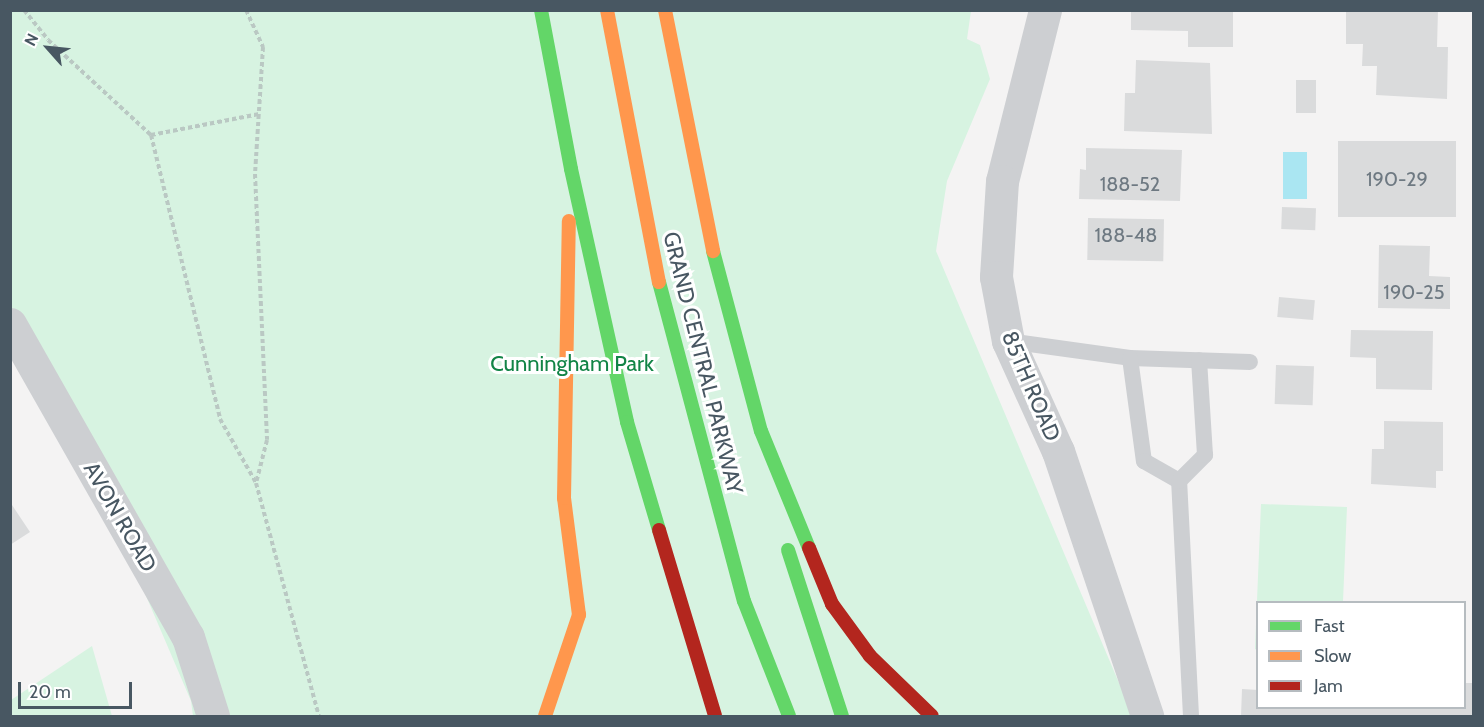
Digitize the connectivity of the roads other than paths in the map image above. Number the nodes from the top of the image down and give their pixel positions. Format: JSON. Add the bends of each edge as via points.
{"nodes":[{"id":1,"x":541,"y":10,"type":"edge"},
{"id":2,"x":607,"y":10,"type":"edge"},
{"id":3,"x":665,"y":10,"type":"edge"},
{"id":4,"x":1045,"y":10,"type":"edge"},
{"id":5,"x":571,"y":169,"type":"junction"},
{"id":6,"x":10,"y":324,"type":"edge"},
{"id":7,"x":1008,"y":341,"type":"junction"},
{"id":8,"x":1130,"y":358,"type":"junction"},
{"id":9,"x":1198,"y":360,"type":"junction"},
{"id":10,"x":1250,"y":362,"type":"dead end"},
{"id":11,"x":761,"y":431,"type":"junction"},
{"id":12,"x":1179,"y":481,"type":"junction"},
{"id":13,"x":213,"y":717,"type":"edge"},
{"id":14,"x":545,"y":717,"type":"edge"},
{"id":15,"x":715,"y":717,"type":"edge"},
{"id":16,"x":789,"y":717,"type":"edge"},
{"id":17,"x":842,"y":717,"type":"edge"},
{"id":18,"x":932,"y":717,"type":"edge"},
{"id":19,"x":1147,"y":717,"type":"edge"},
{"id":20,"x":1191,"y":717,"type":"edge"}],
"edges":[{"from":1,"to":5,"type":"highway"},
{"from":2,"to":16,"type":"highway","name":"GRAND CENTRAL PARKWAY","via":[[670,332],[744,601]]},
{"from":3,"to":11,"type":"highway","via":[[707,228]]},
{"from":4,"to":7,"type":"street","name":"85TH ROAD","via":[[1002,181],[996,277]]},
{"from":5,"to":14,"type":"highway","via":[[564,498],[579,615]]},
{"from":5,"to":15,"type":"highway","via":[[627,422]]},
{"from":6,"to":13,"type":"street","name":"AVON ROAD","via":[[188,637]]},
{"from":7,"to":8,"type":"lane"},
{"from":7,"to":19,"type":"street","name":"85TH ROAD","via":[[1058,451]]},
{"from":8,"to":9,"type":"lane"},
{"from":8,"to":12,"type":"lane","via":[[1144,461]]},
{"from":9,"to":10,"type":"lane"},
{"from":9,"to":12,"type":"lane","via":[[1205,455]]},
{"from":11,"to":17,"type":"highway","via":[[783,528]]},
{"from":11,"to":18,"type":"highway","via":[[832,604],[876,663]]},
{"from":12,"to":20,"type":"lane"}]}
